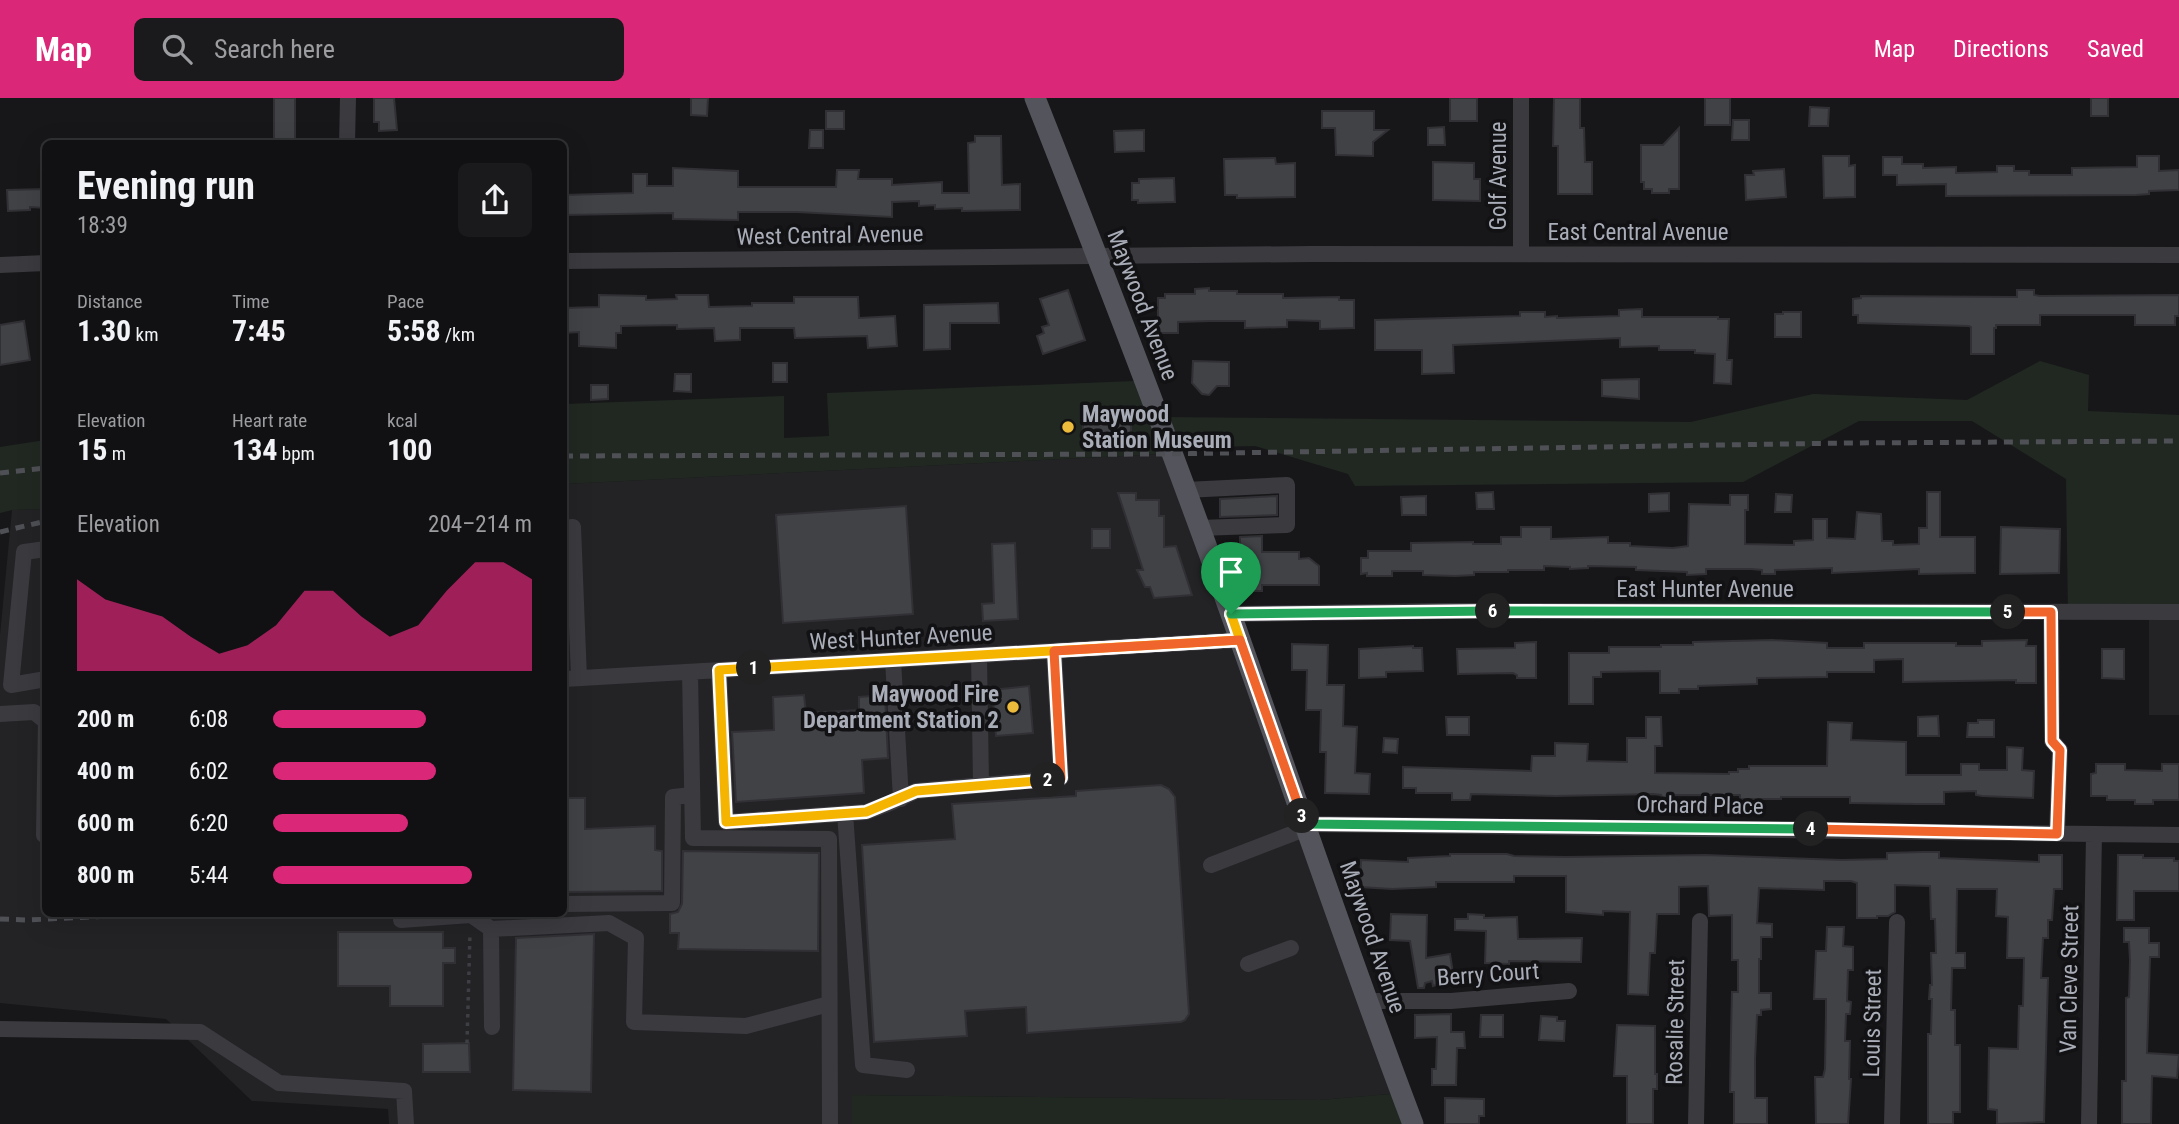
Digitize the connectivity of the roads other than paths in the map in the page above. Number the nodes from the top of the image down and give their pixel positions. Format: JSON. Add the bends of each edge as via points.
{"nodes":[{"id":1,"x":348,"y":98,"type":"edge"},
{"id":2,"x":1035,"y":98,"type":"edge"},
{"id":3,"x":1521,"y":98,"type":"edge"},
{"id":4,"x":347,"y":140,"type":"edge"},
{"id":5,"x":1521,"y":254,"type":"junction"},
{"id":6,"x":2179,"y":255,"type":"edge"},
{"id":7,"x":1097,"y":256,"type":"junction"},
{"id":8,"x":567,"y":261,"type":"edge"},
{"id":9,"x":42,"y":263,"type":"edge"},
{"id":10,"x":0,"y":265,"type":"edge"},
{"id":11,"x":1185,"y":490,"type":"junction"},
{"id":12,"x":567,"y":528,"type":"edge"},
{"id":13,"x":1199,"y":528,"type":"junction"},
{"id":14,"x":42,"y":549,"type":"edge"},
{"id":15,"x":2051,"y":612,"type":"junction"},
{"id":16,"x":2179,"y":612,"type":"edge"},
{"id":17,"x":1231,"y":614,"type":"junction"},
{"id":18,"x":1240,"y":640,"type":"junction"},
{"id":19,"x":1054,"y":651,"type":"junction"},
{"id":20,"x":979,"y":655,"type":"junction"},
{"id":21,"x":893,"y":660,"type":"junction"},
{"id":22,"x":719,"y":670,"type":"junction"},
{"id":23,"x":690,"y":672,"type":"junction"},
{"id":24,"x":571,"y":679,"type":"edge"},
{"id":25,"x":42,"y":680,"type":"edge"},
{"id":26,"x":0,"y":714,"type":"edge"},
{"id":27,"x":42,"y":718,"type":"edge"},
{"id":28,"x":981,"y":785,"type":"junction"},
{"id":29,"x":692,"y":795,"type":"junction"},
{"id":30,"x":901,"y":799,"type":"junction"},
{"id":31,"x":845,"y":813,"type":"junction"},
{"id":32,"x":1306,"y":826,"type":"junction"},
{"id":33,"x":2057,"y":834,"type":"junction"},
{"id":34,"x":2094,"y":834,"type":"junction"},
{"id":35,"x":2179,"y":835,"type":"edge"},
{"id":36,"x":1211,"y":865,"type":"dead end"},
{"id":37,"x":567,"y":904,"type":"edge"},
{"id":38,"x":440,"y":917,"type":"edge"},
{"id":39,"x":474,"y":917,"type":"edge"},
{"id":40,"x":401,"y":920,"type":"dead end"},
{"id":41,"x":1700,"y":921,"type":"dead end"},
{"id":42,"x":1897,"y":922,"type":"dead end"},
{"id":43,"x":491,"y":929,"type":"junction"},
{"id":44,"x":1291,"y":948,"type":"dead end"},
{"id":45,"x":1248,"y":964,"type":"dead end"},
{"id":46,"x":1569,"y":991,"type":"dead end"},
{"id":47,"x":1367,"y":1001,"type":"junction"},
{"id":48,"x":830,"y":1004,"type":"junction"},
{"id":49,"x":492,"y":1027,"type":"dead end"},
{"id":50,"x":0,"y":1029,"type":"edge"},
{"id":51,"x":907,"y":1070,"type":"dead end"},
{"id":52,"x":406,"y":1124,"type":"edge"},
{"id":53,"x":830,"y":1124,"type":"edge"},
{"id":54,"x":1413,"y":1124,"type":"edge"},
{"id":55,"x":1696,"y":1124,"type":"edge"},
{"id":56,"x":1892,"y":1124,"type":"edge"},
{"id":57,"x":2089,"y":1124,"type":"edge"}],
"edges":[{"from":1,"to":4,"type":"street"},
{"from":2,"to":7,"type":"main road","name":"Maywood Avenue"},
{"from":3,"to":5,"type":"street","name":"Golf Avenue"},
{"from":5,"to":6,"type":"street","name":"East Central Avenue"},
{"from":5,"to":7,"type":"street","name":"East Central Avenue"},
{"from":7,"to":8,"type":"street","name":"West Central Avenue"},
{"from":7,"to":11,"type":"main road","name":"Maywood Avenue"},
{"from":9,"to":10,"type":"street"},
{"from":11,"to":13,"type":"main road","name":"Maywood Avenue"},
{"from":11,"to":13,"type":"street","via":[[1287,485],[1287,525]]},
{"from":12,"to":24,"type":"street","via":[[573,527]]},
{"from":13,"to":17,"type":"main road","name":"Maywood Avenue"},
{"from":14,"to":25,"type":"street","via":[[24,552],[11,685]]},
{"from":15,"to":16,"type":"street","name":"East Hunter Avenue"},
{"from":15,"to":17,"type":"street","name":"East Hunter Avenue"},
{"from":15,"to":33,"type":"street","via":[[2052,741],[2060,750]]},
{"from":17,"to":18,"type":"main road","name":"Maywood Avenue"},
{"from":18,"to":19,"type":"street","name":"West Hunter Avenue"},
{"from":18,"to":32,"type":"main road","name":"Maywood Avenue"},
{"from":19,"to":20,"type":"street","name":"West Hunter Avenue"},
{"from":19,"to":28,"type":"street","via":[[1061,778]]},
{"from":20,"to":21,"type":"street","name":"West Hunter Avenue"},
{"from":20,"to":28,"type":"street"},
{"from":21,"to":22,"type":"street","name":"West Hunter Avenue"},
{"from":21,"to":30,"type":"street"},
{"from":22,"to":23,"type":"street","name":"West Hunter Avenue"},
{"from":22,"to":31,"type":"street","via":[[726,822]]},
{"from":23,"to":24,"type":"street","name":"West Hunter Avenue"},
{"from":23,"to":29,"type":"street"},
{"from":26,"to":27,"type":"street","via":[[34,712]]},
{"from":28,"to":30,"type":"street","via":[[916,791]]},
{"from":29,"to":37,"type":"street","via":[[673,797],[672,903]]},
{"from":29,"to":48,"type":"street","via":[[693,838],[829,839]]},
{"from":30,"to":31,"type":"street","via":[[866,812]]},
{"from":31,"to":51,"type":"street","via":[[863,1065]]},
{"from":32,"to":33,"type":"street","name":"Orchard Place"},
{"from":32,"to":36,"type":"street"},
{"from":32,"to":47,"type":"main road","name":"Maywood Avenue"},
{"from":33,"to":34,"type":"street","name":"Orchard Place"},
{"from":34,"to":35,"type":"street","name":"Orchard Place"},
{"from":34,"to":57,"type":"street","name":"Van Cleve Street"},
{"from":38,"to":40,"type":"street"},
{"from":39,"to":43,"type":"street"},
{"from":41,"to":55,"type":"street","name":"Rosalie Street"},
{"from":42,"to":56,"type":"street","name":"Louis Street"},
{"from":43,"to":48,"type":"street","via":[[609,923],[636,938],[634,1022],[746,1026]]},
{"from":43,"to":49,"type":"street"},
{"from":44,"to":45,"type":"street"},
{"from":46,"to":47,"type":"street","name":"Berry Court","via":[[1451,1001]]},
{"from":47,"to":54,"type":"main road","name":"Maywood Avenue"},
{"from":48,"to":53,"type":"street"},
{"from":50,"to":52,"type":"street","via":[[200,1032],[279,1083],[404,1091]]}]}
